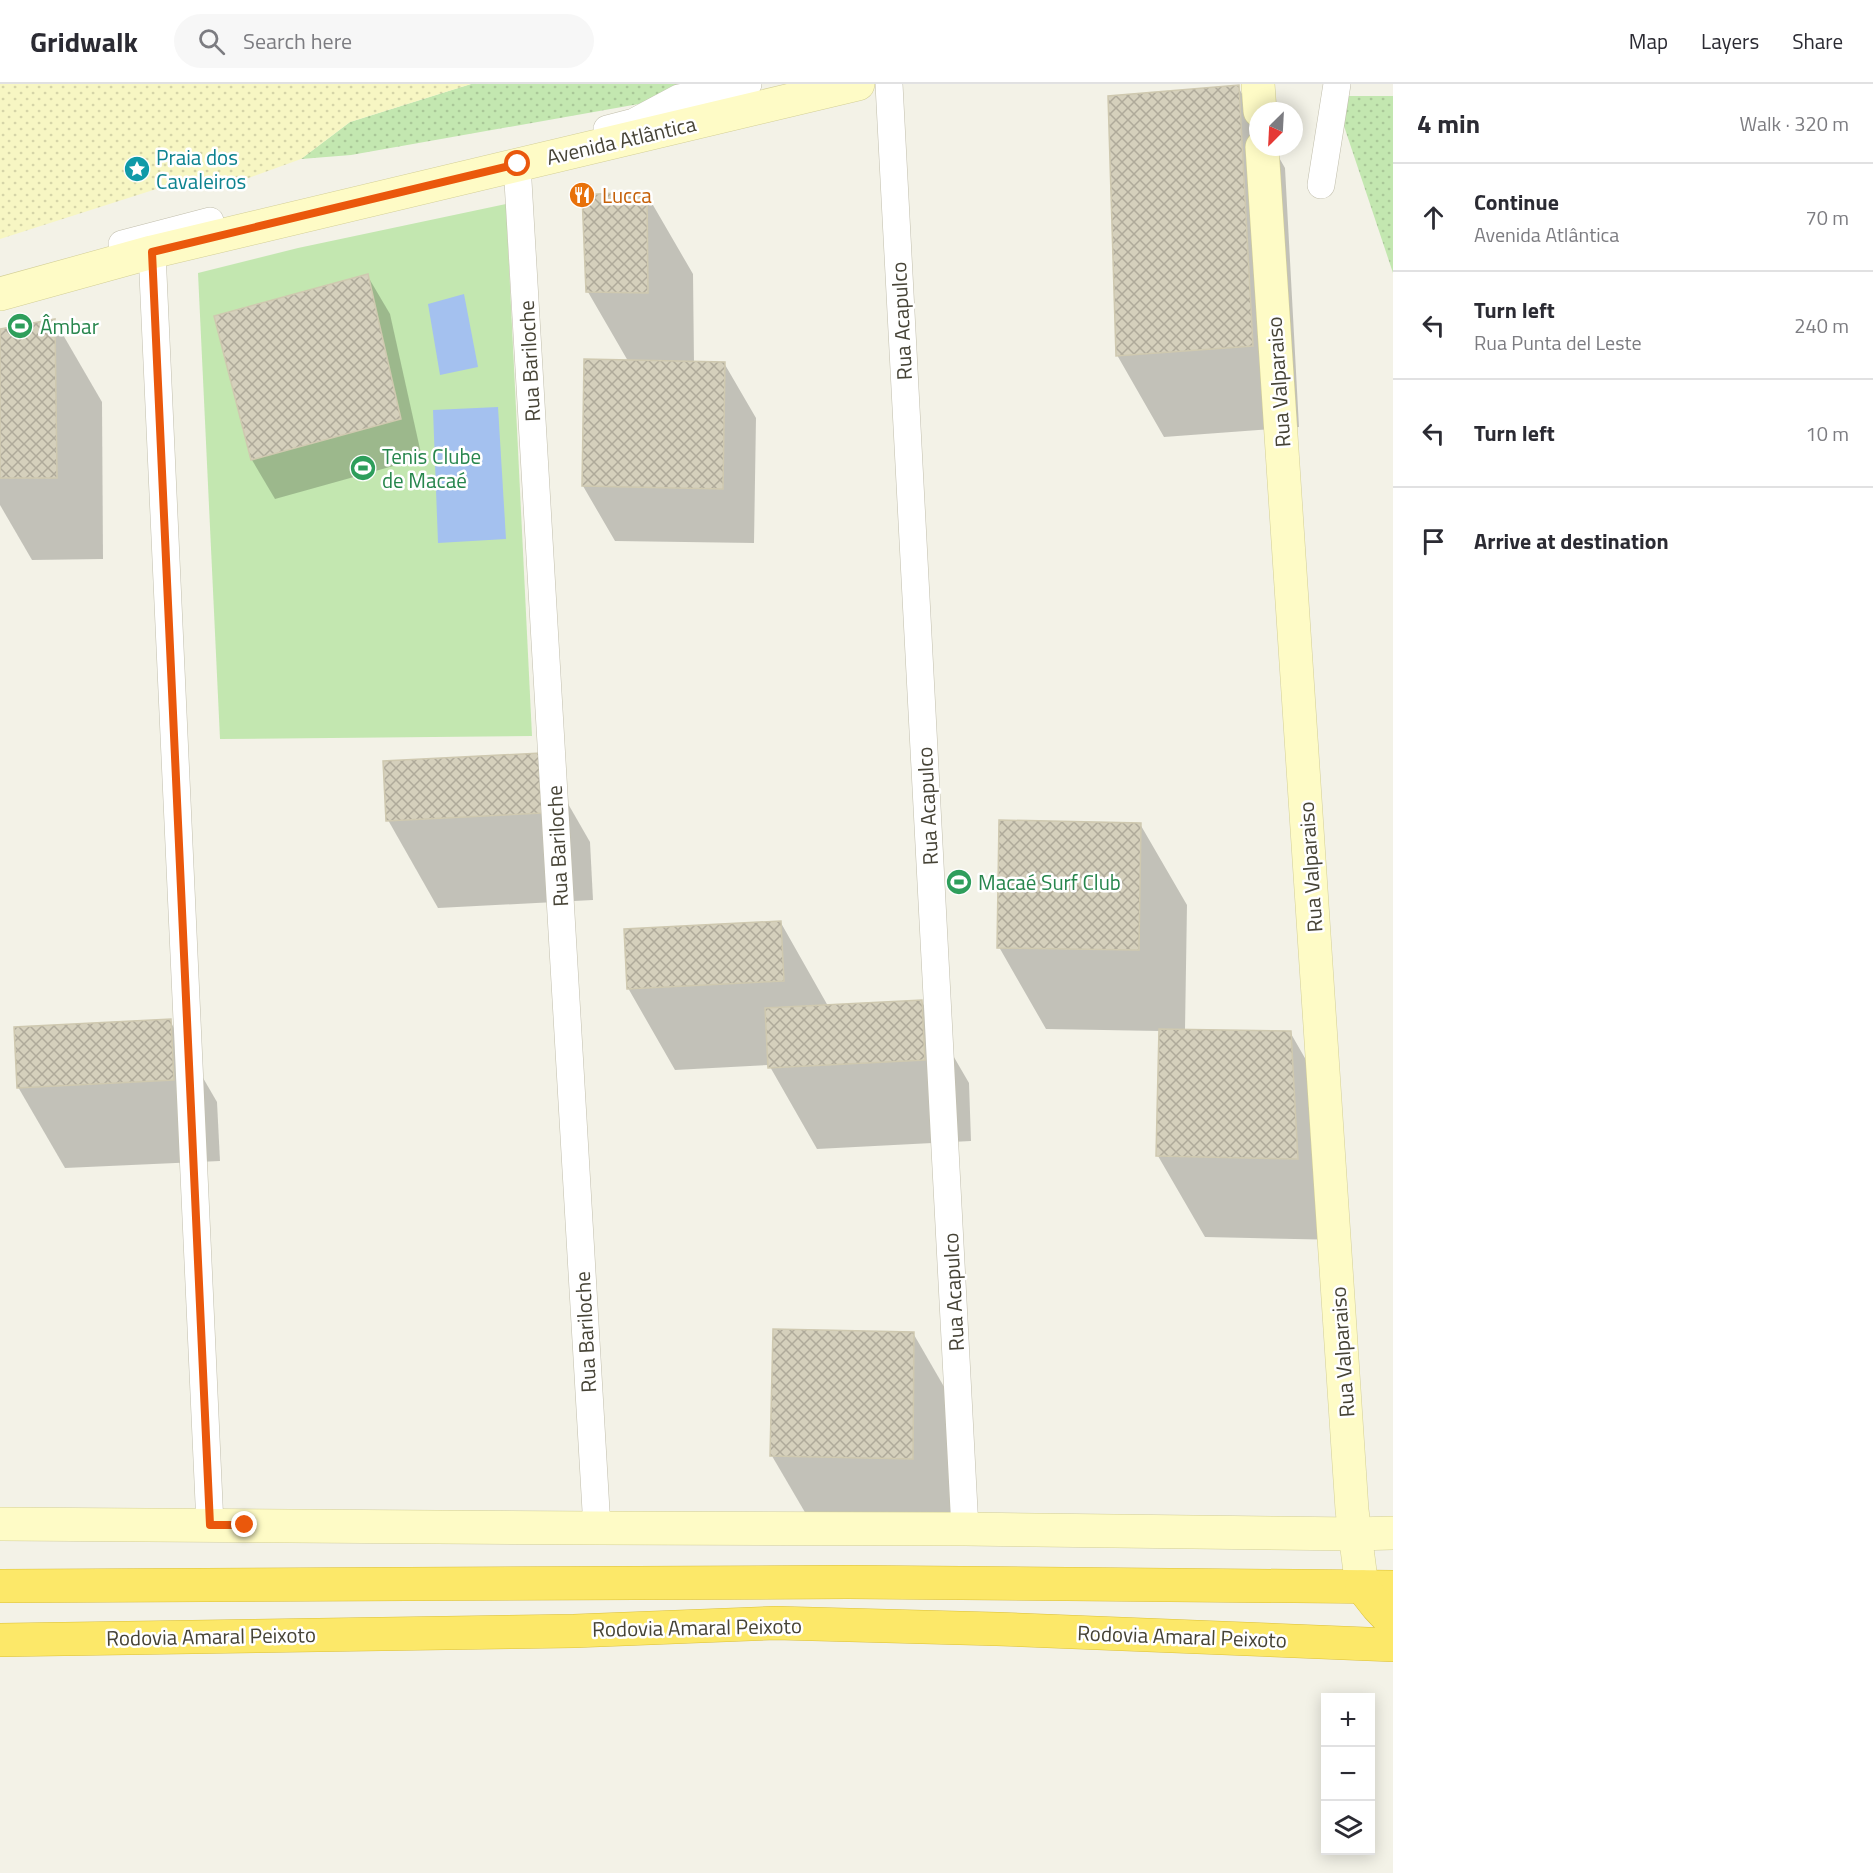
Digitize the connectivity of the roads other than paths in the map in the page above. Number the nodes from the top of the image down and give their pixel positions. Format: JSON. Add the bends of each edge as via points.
{"nodes":[{"id":1,"x":748,"y":84,"type":"edge"},
{"id":2,"x":858,"y":84,"type":"edge"},
{"id":3,"x":889,"y":84,"type":"edge"},
{"id":4,"x":1258,"y":84,"type":"edge"},
{"id":5,"x":1337,"y":84,"type":"edge"},
{"id":6,"x":1259,"y":102,"type":"edge"},
{"id":7,"x":1263,"y":156,"type":"edge"},
{"id":8,"x":518,"y":164,"type":"junction"},
{"id":9,"x":1321,"y":185,"type":"dead end"},
{"id":10,"x":152,"y":252,"type":"junction"},
{"id":11,"x":0,"y":279,"type":"edge"},
{"id":12,"x":0,"y":294,"type":"edge"},
{"id":13,"x":0,"y":1524,"type":"edge"},
{"id":14,"x":210,"y":1525,"type":"junction"},
{"id":15,"x":597,"y":1528,"type":"junction"},
{"id":16,"x":965,"y":1529,"type":"junction"},
{"id":17,"x":1393,"y":1533,"type":"edge"},
{"id":18,"x":1355,"y":1534,"type":"junction"},
{"id":19,"x":0,"y":1587,"type":"edge"},
{"id":20,"x":1378,"y":1587,"type":"edge"},
{"id":21,"x":1393,"y":1623,"type":"edge"},
{"id":22,"x":0,"y":1640,"type":"edge"},
{"id":23,"x":1393,"y":1646,"type":"edge"}],
"edges":[{"from":1,"to":11,"type":"street","via":[[679,98],[634,122],[158,234]]},
{"from":2,"to":8,"type":"street","name":"Avenida Atlântica"},
{"from":3,"to":16,"type":"street","name":"Rua Acapulco"},
{"from":4,"to":6,"type":"street"},
{"from":5,"to":9,"type":"street"},
{"from":7,"to":18,"type":"street","name":"Rua Valparaiso"},
{"from":8,"to":10,"type":"street","name":"Avenida Atlântica"},
{"from":8,"to":15,"type":"street","name":"Rua Bariloche"},
{"from":10,"to":12,"type":"street","name":"Avenida Atlântica"},
{"from":10,"to":14,"type":"street"},
{"from":13,"to":14,"type":"street"},
{"from":14,"to":15,"type":"street"},
{"from":15,"to":16,"type":"street"},
{"from":16,"to":18,"type":"street"},
{"from":17,"to":18,"type":"street"},
{"from":18,"to":20,"type":"street","name":"Rua Valparaiso"},
{"from":19,"to":20,"type":"highway","name":"Rodovia Amaral Peixoto","via":[[848,1582]]},
{"from":20,"to":21,"type":"highway","via":[[1377,1606]]},
{"from":22,"to":23,"type":"highway","name":"Rodovia Amaral Peixoto","via":[[776,1623]]}]}
